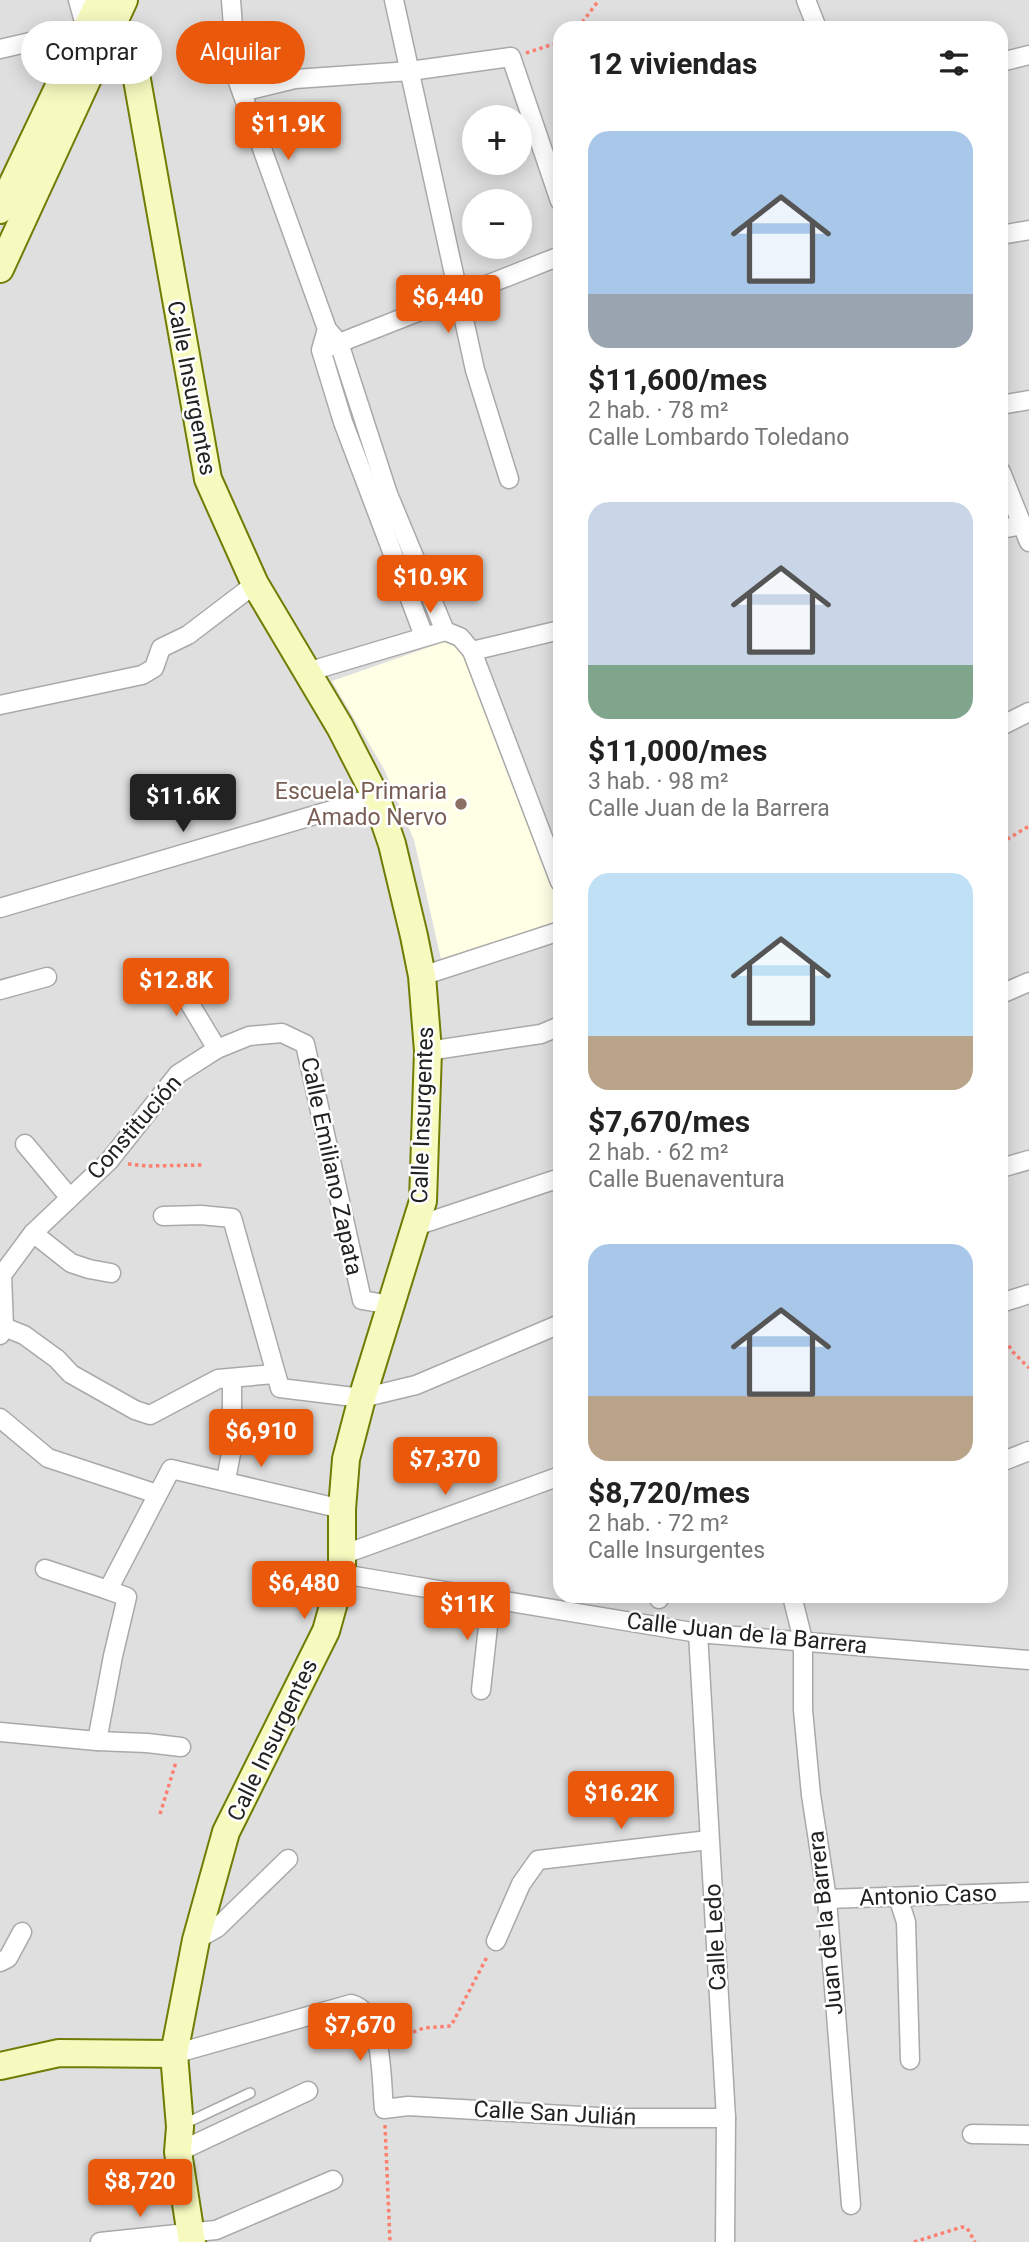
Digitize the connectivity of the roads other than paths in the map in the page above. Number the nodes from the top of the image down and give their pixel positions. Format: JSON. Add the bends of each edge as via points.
{"nodes":[{"id":1,"x":78,"y":0,"type":"edge"},
{"id":2,"x":100,"y":0,"type":"edge"},
{"id":3,"x":124,"y":0,"type":"edge"},
{"id":4,"x":231,"y":0,"type":"edge"},
{"id":5,"x":394,"y":0,"type":"edge"},
{"id":6,"x":806,"y":0,"type":"edge"},
{"id":7,"x":90,"y":21,"type":"edge"},
{"id":8,"x":98,"y":21,"type":"edge"},
{"id":9,"x":106,"y":21,"type":"edge"},
{"id":10,"x":814,"y":21,"type":"edge"},
{"id":11,"x":21,"y":45,"type":"edge"},
{"id":12,"x":0,"y":49,"type":"edge"},
{"id":13,"x":1029,"y":55,"type":"edge"},
{"id":14,"x":1008,"y":60,"type":"edge"},
{"id":15,"x":410,"y":71,"type":"junction"},
{"id":16,"x":69,"y":84,"type":"edge"},
{"id":17,"x":76,"y":84,"type":"edge"},
{"id":18,"x":138,"y":84,"type":"edge"},
{"id":19,"x":242,"y":92,"type":"junction"},
{"id":20,"x":553,"y":180,"type":"edge"},
{"id":21,"x":0,"y":210,"type":"edge"},
{"id":22,"x":1029,"y":230,"type":"edge"},
{"id":23,"x":1008,"y":234,"type":"edge"},
{"id":24,"x":553,"y":259,"type":"edge"},
{"id":25,"x":0,"y":269,"type":"edge"},
{"id":26,"x":460,"y":296,"type":"junction"},
{"id":27,"x":327,"y":328,"type":"junction"},
{"id":28,"x":340,"y":344,"type":"junction"},
{"id":29,"x":321,"y":350,"type":"junction"},
{"id":30,"x":1029,"y":400,"type":"edge"},
{"id":31,"x":1008,"y":404,"type":"edge"},
{"id":32,"x":509,"y":479,"type":"dead end"},
{"id":33,"x":376,"y":485,"type":"junction"},
{"id":34,"x":1008,"y":490,"type":"edge"},
{"id":35,"x":1022,"y":525,"type":"junction"},
{"id":36,"x":1008,"y":528,"type":"edge"},
{"id":37,"x":1029,"y":542,"type":"edge"},
{"id":38,"x":255,"y":584,"type":"junction"},
{"id":39,"x":444,"y":631,"type":"junction"},
{"id":40,"x":553,"y":632,"type":"edge"},
{"id":41,"x":424,"y":636,"type":"junction"},
{"id":42,"x":472,"y":651,"type":"junction"},
{"id":43,"x":307,"y":672,"type":"junction"},
{"id":44,"x":0,"y":705,"type":"edge"},
{"id":45,"x":1029,"y":712,"type":"edge"},
{"id":46,"x":1008,"y":722,"type":"edge"},
{"id":47,"x":376,"y":797,"type":"junction"},
{"id":48,"x":553,"y":863,"type":"edge"},
{"id":49,"x":0,"y":908,"type":"edge"},
{"id":50,"x":553,"y":935,"type":"edge"},
{"id":51,"x":174,"y":969,"type":"dead end"},
{"id":52,"x":422,"y":976,"type":"junction"},
{"id":53,"x":47,"y":977,"type":"dead end"},
{"id":54,"x":1027,"y":989,"type":"edge"},
{"id":55,"x":0,"y":990,"type":"edge"},
{"id":56,"x":1008,"y":993,"type":"edge"},
{"id":57,"x":553,"y":1029,"type":"edge"},
{"id":58,"x":305,"y":1044,"type":"joint"},
{"id":59,"x":217,"y":1049,"type":"junction"},
{"id":60,"x":428,"y":1051,"type":"junction"},
{"id":61,"x":25,"y":1144,"type":"dead end"},
{"id":62,"x":1029,"y":1160,"type":"edge"},
{"id":63,"x":1008,"y":1166,"type":"edge"},
{"id":64,"x":553,"y":1180,"type":"edge"},
{"id":65,"x":70,"y":1198,"type":"junction"},
{"id":66,"x":163,"y":1216,"type":"dead end"},
{"id":67,"x":416,"y":1226,"type":"junction"},
{"id":68,"x":33,"y":1233,"type":"junction"},
{"id":69,"x":111,"y":1273,"type":"dead end"},
{"id":70,"x":1029,"y":1294,"type":"edge"},
{"id":71,"x":1008,"y":1301,"type":"edge"},
{"id":72,"x":391,"y":1305,"type":"junction"},
{"id":73,"x":553,"y":1327,"type":"edge"},
{"id":74,"x":2,"y":1331,"type":"edge"},
{"id":75,"x":274,"y":1374,"type":"junction"},
{"id":76,"x":232,"y":1378,"type":"junction"},
{"id":77,"x":362,"y":1398,"type":"junction"},
{"id":78,"x":0,"y":1418,"type":"edge"},
{"id":79,"x":1029,"y":1451,"type":"edge"},
{"id":80,"x":1008,"y":1459,"type":"edge"},
{"id":81,"x":553,"y":1479,"type":"edge"},
{"id":82,"x":226,"y":1480,"type":"junction"},
{"id":83,"x":157,"y":1494,"type":"junction"},
{"id":84,"x":342,"y":1509,"type":"junction"},
{"id":85,"x":342,"y":1564,"type":"junction"},
{"id":86,"x":45,"y":1569,"type":"dead end"},
{"id":87,"x":108,"y":1590,"type":"junction"},
{"id":88,"x":491,"y":1599,"type":"junction"},
{"id":89,"x":794,"y":1603,"type":"edge"},
{"id":90,"x":698,"y":1633,"type":"junction"},
{"id":91,"x":803,"y":1640,"type":"junction"},
{"id":92,"x":1029,"y":1660,"type":"edge"},
{"id":93,"x":481,"y":1690,"type":"dead end"},
{"id":94,"x":0,"y":1732,"type":"edge"},
{"id":95,"x":97,"y":1741,"type":"junction"},
{"id":96,"x":181,"y":1747,"type":"road end"},
{"id":97,"x":709,"y":1840,"type":"junction"},
{"id":98,"x":288,"y":1859,"type":"dead end"},
{"id":99,"x":1029,"y":1892,"type":"edge"},
{"id":100,"x":898,"y":1897,"type":"junction"},
{"id":101,"x":827,"y":1899,"type":"junction"},
{"id":102,"x":22,"y":1932,"type":"dead end"},
{"id":103,"x":196,"y":1940,"type":"junction"},
{"id":104,"x":496,"y":1941,"type":"road end"},
{"id":105,"x":0,"y":1962,"type":"edge"},
{"id":106,"x":174,"y":2054,"type":"junction"},
{"id":107,"x":910,"y":2060,"type":"dead end"},
{"id":108,"x":0,"y":2066,"type":"edge"},
{"id":109,"x":308,"y":2091,"type":"dead end"},
{"id":110,"x":250,"y":2093,"type":"dead end"},
{"id":111,"x":726,"y":2118,"type":"junction"},
{"id":112,"x":972,"y":2134,"type":"dead end"},
{"id":113,"x":1029,"y":2135,"type":"edge"},
{"id":114,"x":179,"y":2139,"type":"junction"},
{"id":115,"x":333,"y":2180,"type":"dead end"},
{"id":116,"x":851,"y":2205,"type":"dead end"},
{"id":117,"x":191,"y":2238,"type":"edge"},
{"id":118,"x":100,"y":2242,"type":"edge"},
{"id":119,"x":725,"y":2242,"type":"edge"}],
"edges":[{"from":1,"to":7,"type":"street"},
{"from":2,"to":8,"type":"main road"},
{"from":3,"to":9,"type":"main road"},
{"from":4,"to":19,"type":"street"},
{"from":5,"to":15,"type":"street"},
{"from":6,"to":10,"type":"street"},
{"from":11,"to":12,"type":"street"},
{"from":13,"to":14,"type":"street"},
{"from":15,"to":19,"type":"street","via":[[295,79]]},
{"from":15,"to":20,"type":"street","via":[[511,57]]},
{"from":15,"to":26,"type":"street"},
{"from":16,"to":21,"type":"main road"},
{"from":17,"to":25,"type":"main road"},
{"from":18,"to":38,"type":"main road","name":"Calle Insurgentes","via":[[208,479]]},
{"from":19,"to":27,"type":"street"},
{"from":22,"to":23,"type":"street"},
{"from":24,"to":26,"type":"street"},
{"from":26,"to":28,"type":"street"},
{"from":26,"to":32,"type":"street","via":[[475,370]]},
{"from":27,"to":28,"type":"street"},
{"from":27,"to":29,"type":"street"},
{"from":28,"to":29,"type":"street"},
{"from":28,"to":33,"type":"street"},
{"from":29,"to":33,"type":"street","via":[[343,422]]},
{"from":30,"to":31,"type":"street"},
{"from":33,"to":39,"type":"street"},
{"from":33,"to":41,"type":"street"},
{"from":34,"to":35,"type":"street"},
{"from":35,"to":36,"type":"street"},
{"from":35,"to":37,"type":"street"},
{"from":38,"to":43,"type":"main road","name":"Calle Insurgentes"},
{"from":38,"to":44,"type":"street","via":[[188,635],[161,648],[154,668],[142,675]]},
{"from":39,"to":41,"type":"street"},
{"from":39,"to":42,"type":"street","via":[[460,637]]},
{"from":40,"to":42,"type":"street"},
{"from":41,"to":43,"type":"street"},
{"from":42,"to":48,"type":"street"},
{"from":43,"to":47,"type":"main road","name":"Calle Insurgentes"},
{"from":45,"to":46,"type":"street"},
{"from":47,"to":49,"type":"street"},
{"from":47,"to":52,"type":"main road","name":"Calle Insurgentes","via":[[392,844]]},
{"from":50,"to":52,"type":"street"},
{"from":51,"to":59,"type":"street"},
{"from":52,"to":60,"type":"main road","name":"Calle Insurgentes"},
{"from":53,"to":55,"type":"street"},
{"from":54,"to":56,"type":"street"},
{"from":57,"to":60,"type":"street"},
{"from":58,"to":59,"type":"street","name":"Constitución","via":[[282,1033],[249,1036]]},
{"from":58,"to":72,"type":"street","name":"Calle Emiliano Zapata","via":[[362,1300]]},
{"from":59,"to":65,"type":"street","name":"Constitución","via":[[178,1074],[109,1161]]},
{"from":60,"to":67,"type":"main road","name":"Calle Insurgentes","via":[[424,1201]]},
{"from":61,"to":65,"type":"street"},
{"from":62,"to":63,"type":"street"},
{"from":64,"to":67,"type":"street"},
{"from":65,"to":68,"type":"street","name":"Constitución"},
{"from":66,"to":75,"type":"street","via":[[232,1218]]},
{"from":67,"to":72,"type":"main road","name":"Calle Insurgentes"},
{"from":68,"to":69,"type":"street","via":[[71,1263]]},
{"from":68,"to":74,"type":"street","name":"Constitución","via":[[2,1275]]},
{"from":70,"to":71,"type":"street"},
{"from":72,"to":77,"type":"main road","name":"Calle Insurgentes"},
{"from":73,"to":77,"type":"street","via":[[416,1385]]},
{"from":74,"to":76,"type":"street","via":[[24,1335],[71,1374],[150,1415],[218,1379]]},
{"from":75,"to":76,"type":"street"},
{"from":75,"to":77,"type":"street","via":[[280,1388]]},
{"from":76,"to":82,"type":"street","via":[[232,1448]]},
{"from":77,"to":84,"type":"main road","name":"Calle Insurgentes","via":[[346,1459]]},
{"from":78,"to":83,"type":"street","via":[[48,1458]]},
{"from":79,"to":80,"type":"street"},
{"from":81,"to":85,"type":"street"},
{"from":82,"to":83,"type":"street","via":[[171,1469]]},
{"from":82,"to":84,"type":"street"},
{"from":83,"to":87,"type":"street"},
{"from":84,"to":85,"type":"main road","name":"Calle Insurgentes"},
{"from":85,"to":88,"type":"street","name":"Calle Juan de la Barrera"},
{"from":85,"to":103,"type":"main road","name":"Calle Insurgentes","via":[[326,1631],[226,1832]]},
{"from":86,"to":87,"type":"street"},
{"from":87,"to":95,"type":"street","via":[[127,1597]]},
{"from":88,"to":90,"type":"street","name":"Calle Juan de la Barrera"},
{"from":88,"to":93,"type":"street"},
{"from":89,"to":91,"type":"street","name":"Juan de la Barrera"},
{"from":90,"to":91,"type":"street","name":"Calle Juan de la Barrera"},
{"from":90,"to":97,"type":"street","name":"Calle Ledo"},
{"from":91,"to":92,"type":"street","name":"Calle Juan de la Barrera"},
{"from":91,"to":101,"type":"street","name":"Juan de la Barrera","via":[[803,1710]]},
{"from":94,"to":95,"type":"street"},
{"from":95,"to":96,"type":"street"},
{"from":97,"to":104,"type":"street","via":[[538,1860],[521,1884]]},
{"from":97,"to":111,"type":"street","name":"Calle Ledo"},
{"from":98,"to":103,"type":"street","via":[[217,1928]]},
{"from":99,"to":100,"type":"street","name":"Antonio Caso"},
{"from":100,"to":101,"type":"street","name":"Antonio Caso"},
{"from":100,"to":107,"type":"street","via":[[906,1922]]},
{"from":101,"to":116,"type":"street","name":"Juan de la Barrera"},
{"from":102,"to":105,"type":"street","via":[[8,1958]]},
{"from":103,"to":106,"type":"main road","name":"Calle Insurgentes"},
{"from":106,"to":108,"type":"main road","via":[[59,2053]]},
{"from":106,"to":111,"type":"street","name":"Calle San Julián","via":[[351,2004],[366,2013],[377,2033],[384,2109],[408,2106],[616,2118]]},
{"from":106,"to":114,"type":"main road","name":"Calle Insurgentes"},
{"from":109,"to":114,"type":"street"},
{"from":110,"to":114,"type":"lane"},
{"from":111,"to":119,"type":"street","name":"Calle Ledo"},
{"from":112,"to":113,"type":"street"},
{"from":114,"to":117,"type":"main road","name":"Calle Insurgentes"},
{"from":115,"to":117,"type":"street"},
{"from":117,"to":118,"type":"street"}]}
